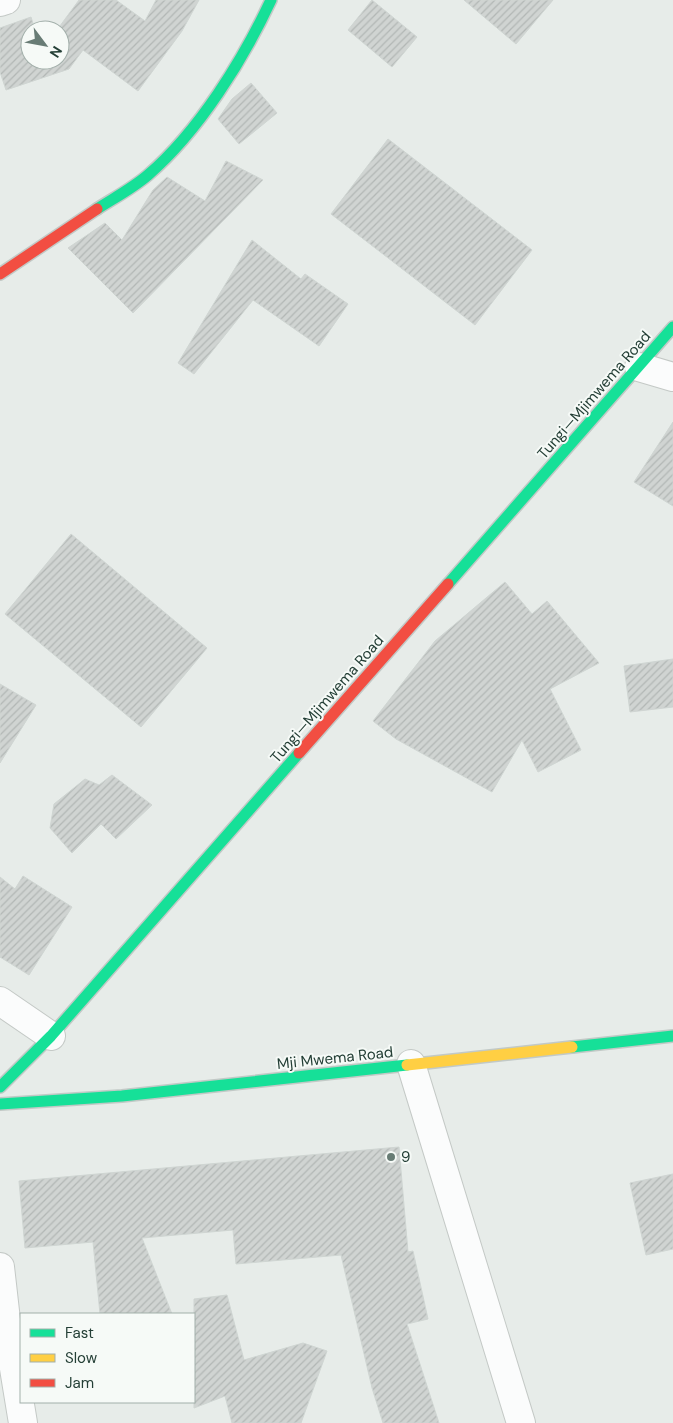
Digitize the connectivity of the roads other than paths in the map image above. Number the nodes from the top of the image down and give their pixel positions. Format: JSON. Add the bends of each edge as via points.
{"nodes":[{"id":1,"x":6,"y":0,"type":"edge"},
{"id":2,"x":271,"y":0,"type":"edge"},
{"id":3,"x":0,"y":2,"type":"edge"},
{"id":4,"x":0,"y":274,"type":"edge"},
{"id":5,"x":673,"y":327,"type":"edge"},
{"id":6,"x":639,"y":367,"type":"junction"},
{"id":7,"x":673,"y":377,"type":"edge"},
{"id":8,"x":0,"y":1001,"type":"edge"},
{"id":9,"x":51,"y":1036,"type":"junction"},
{"id":10,"x":673,"y":1036,"type":"edge"},
{"id":11,"x":411,"y":1064,"type":"junction"},
{"id":12,"x":0,"y":1087,"type":"edge"},
{"id":13,"x":0,"y":1104,"type":"edge"},
{"id":14,"x":0,"y":1267,"type":"edge"},
{"id":15,"x":23,"y":1423,"type":"edge"},
{"id":16,"x":521,"y":1423,"type":"edge"}],
"edges":[{"from":1,"to":3,"type":"street"},
{"from":2,"to":4,"type":"street","via":[[250,44],[194,126],[148,175]]},
{"from":5,"to":6,"type":"street","name":"Tungi—Mjimwema Road"},
{"from":6,"to":7,"type":"street"},
{"from":6,"to":9,"type":"street","name":"Tungi—Mjimwema Road"},
{"from":8,"to":9,"type":"street"},
{"from":9,"to":12,"type":"street","name":"Tungi—Mjimwema Road"},
{"from":10,"to":11,"type":"street","name":"Mji Mwema Road"},
{"from":11,"to":13,"type":"street","name":"Mji Mwema Road","via":[[122,1096]]},
{"from":11,"to":16,"type":"street"},
{"from":14,"to":15,"type":"street"}]}
